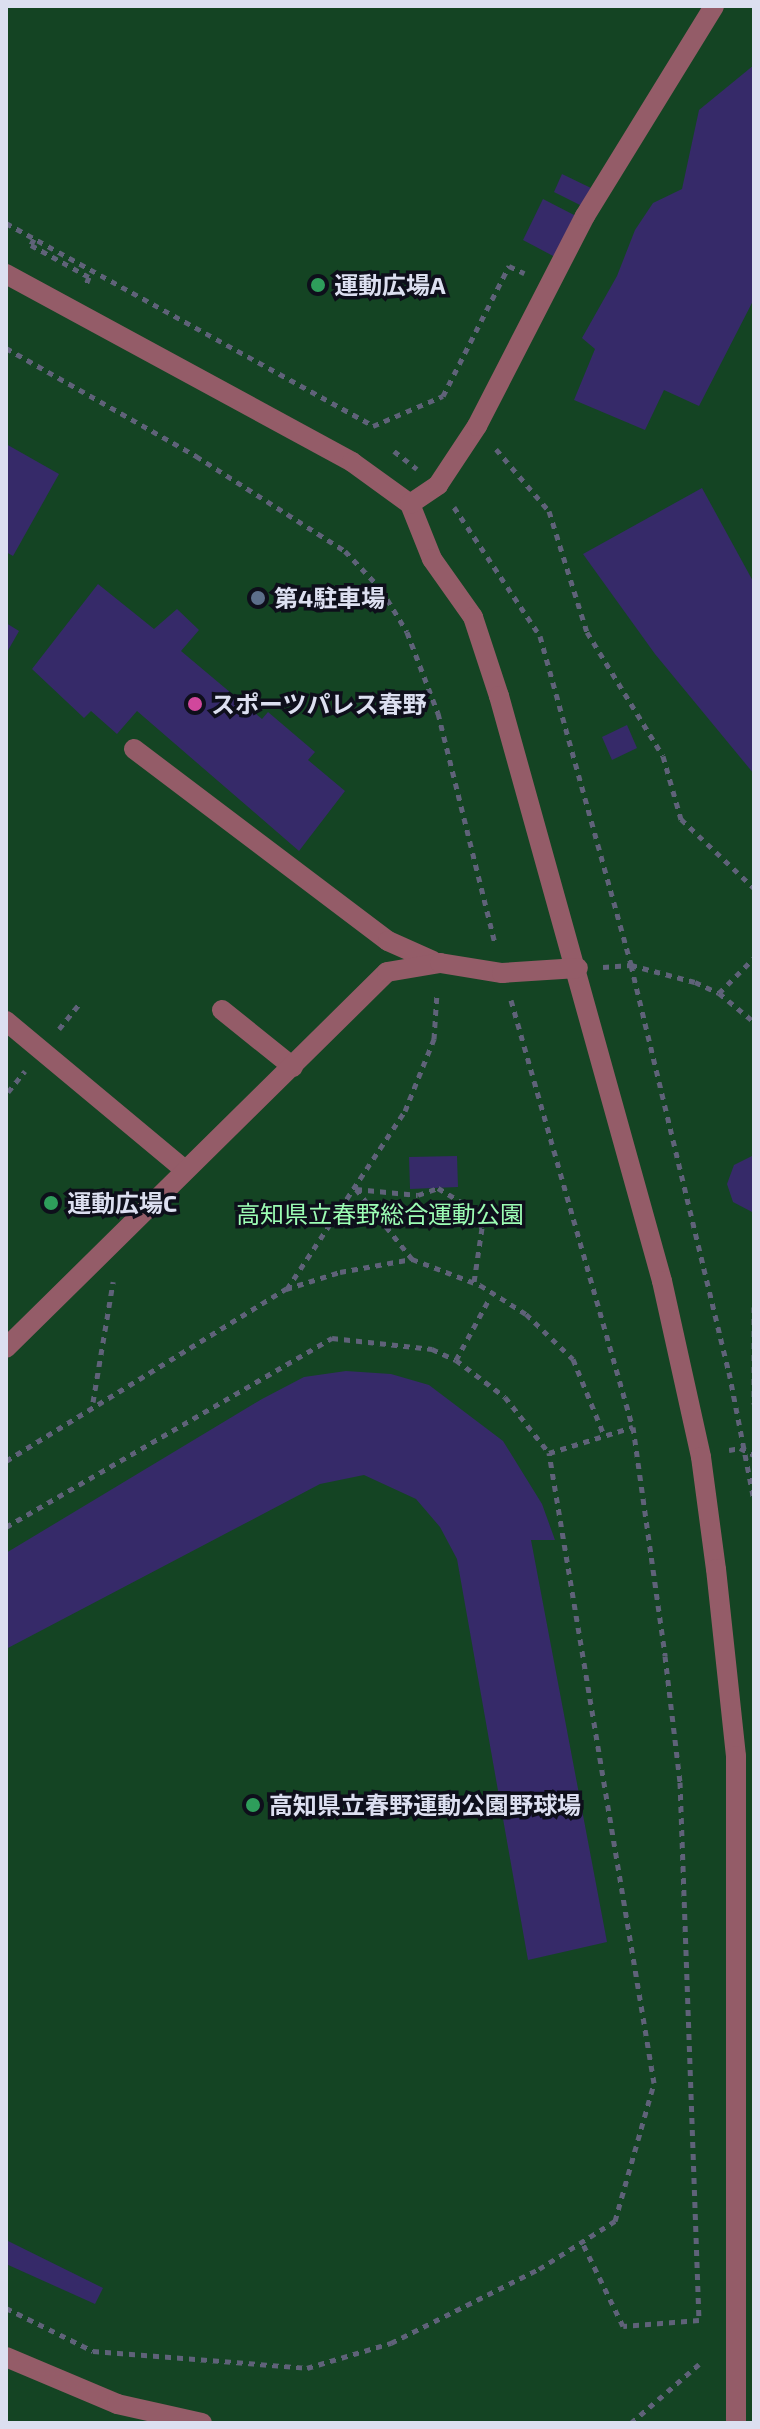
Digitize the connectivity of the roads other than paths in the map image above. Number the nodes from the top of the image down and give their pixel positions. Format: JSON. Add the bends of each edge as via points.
{"nodes":[{"id":1,"x":714,"y":6,"type":"edge"},
{"id":2,"x":6,"y":274,"type":"edge"},
{"id":3,"x":410,"y":504,"type":"junction"},
{"id":4,"x":134,"y":749,"type":"dead end"},
{"id":5,"x":440,"y":963,"type":"junction"},
{"id":6,"x":578,"y":968,"type":"junction"},
{"id":7,"x":222,"y":1010,"type":"dead end"},
{"id":8,"x":6,"y":1021,"type":"edge"},
{"id":9,"x":293,"y":1067,"type":"junction"},
{"id":10,"x":185,"y":1170,"type":"junction"},
{"id":11,"x":6,"y":1348,"type":"edge"},
{"id":12,"x":6,"y":2357,"type":"edge"},
{"id":13,"x":202,"y":2423,"type":"edge"},
{"id":14,"x":736,"y":2423,"type":"edge"}],
"edges":[{"from":1,"to":3,"type":"street","via":[[585,216],[477,426],[438,485]]},
{"from":2,"to":3,"type":"street","via":[[352,462]]},
{"from":3,"to":6,"type":"street","via":[[432,559],[473,617]]},
{"from":4,"to":5,"type":"street","via":[[388,941]]},
{"from":5,"to":6,"type":"street","via":[[502,973]]},
{"from":5,"to":9,"type":"street","via":[[387,972]]},
{"from":6,"to":14,"type":"street","via":[[662,1281],[701,1457],[716,1569],[736,1756]]},
{"from":7,"to":9,"type":"street"},
{"from":8,"to":10,"type":"street"},
{"from":9,"to":10,"type":"street"},
{"from":10,"to":11,"type":"street"},
{"from":12,"to":13,"type":"street","via":[[117,2404]]}]}
